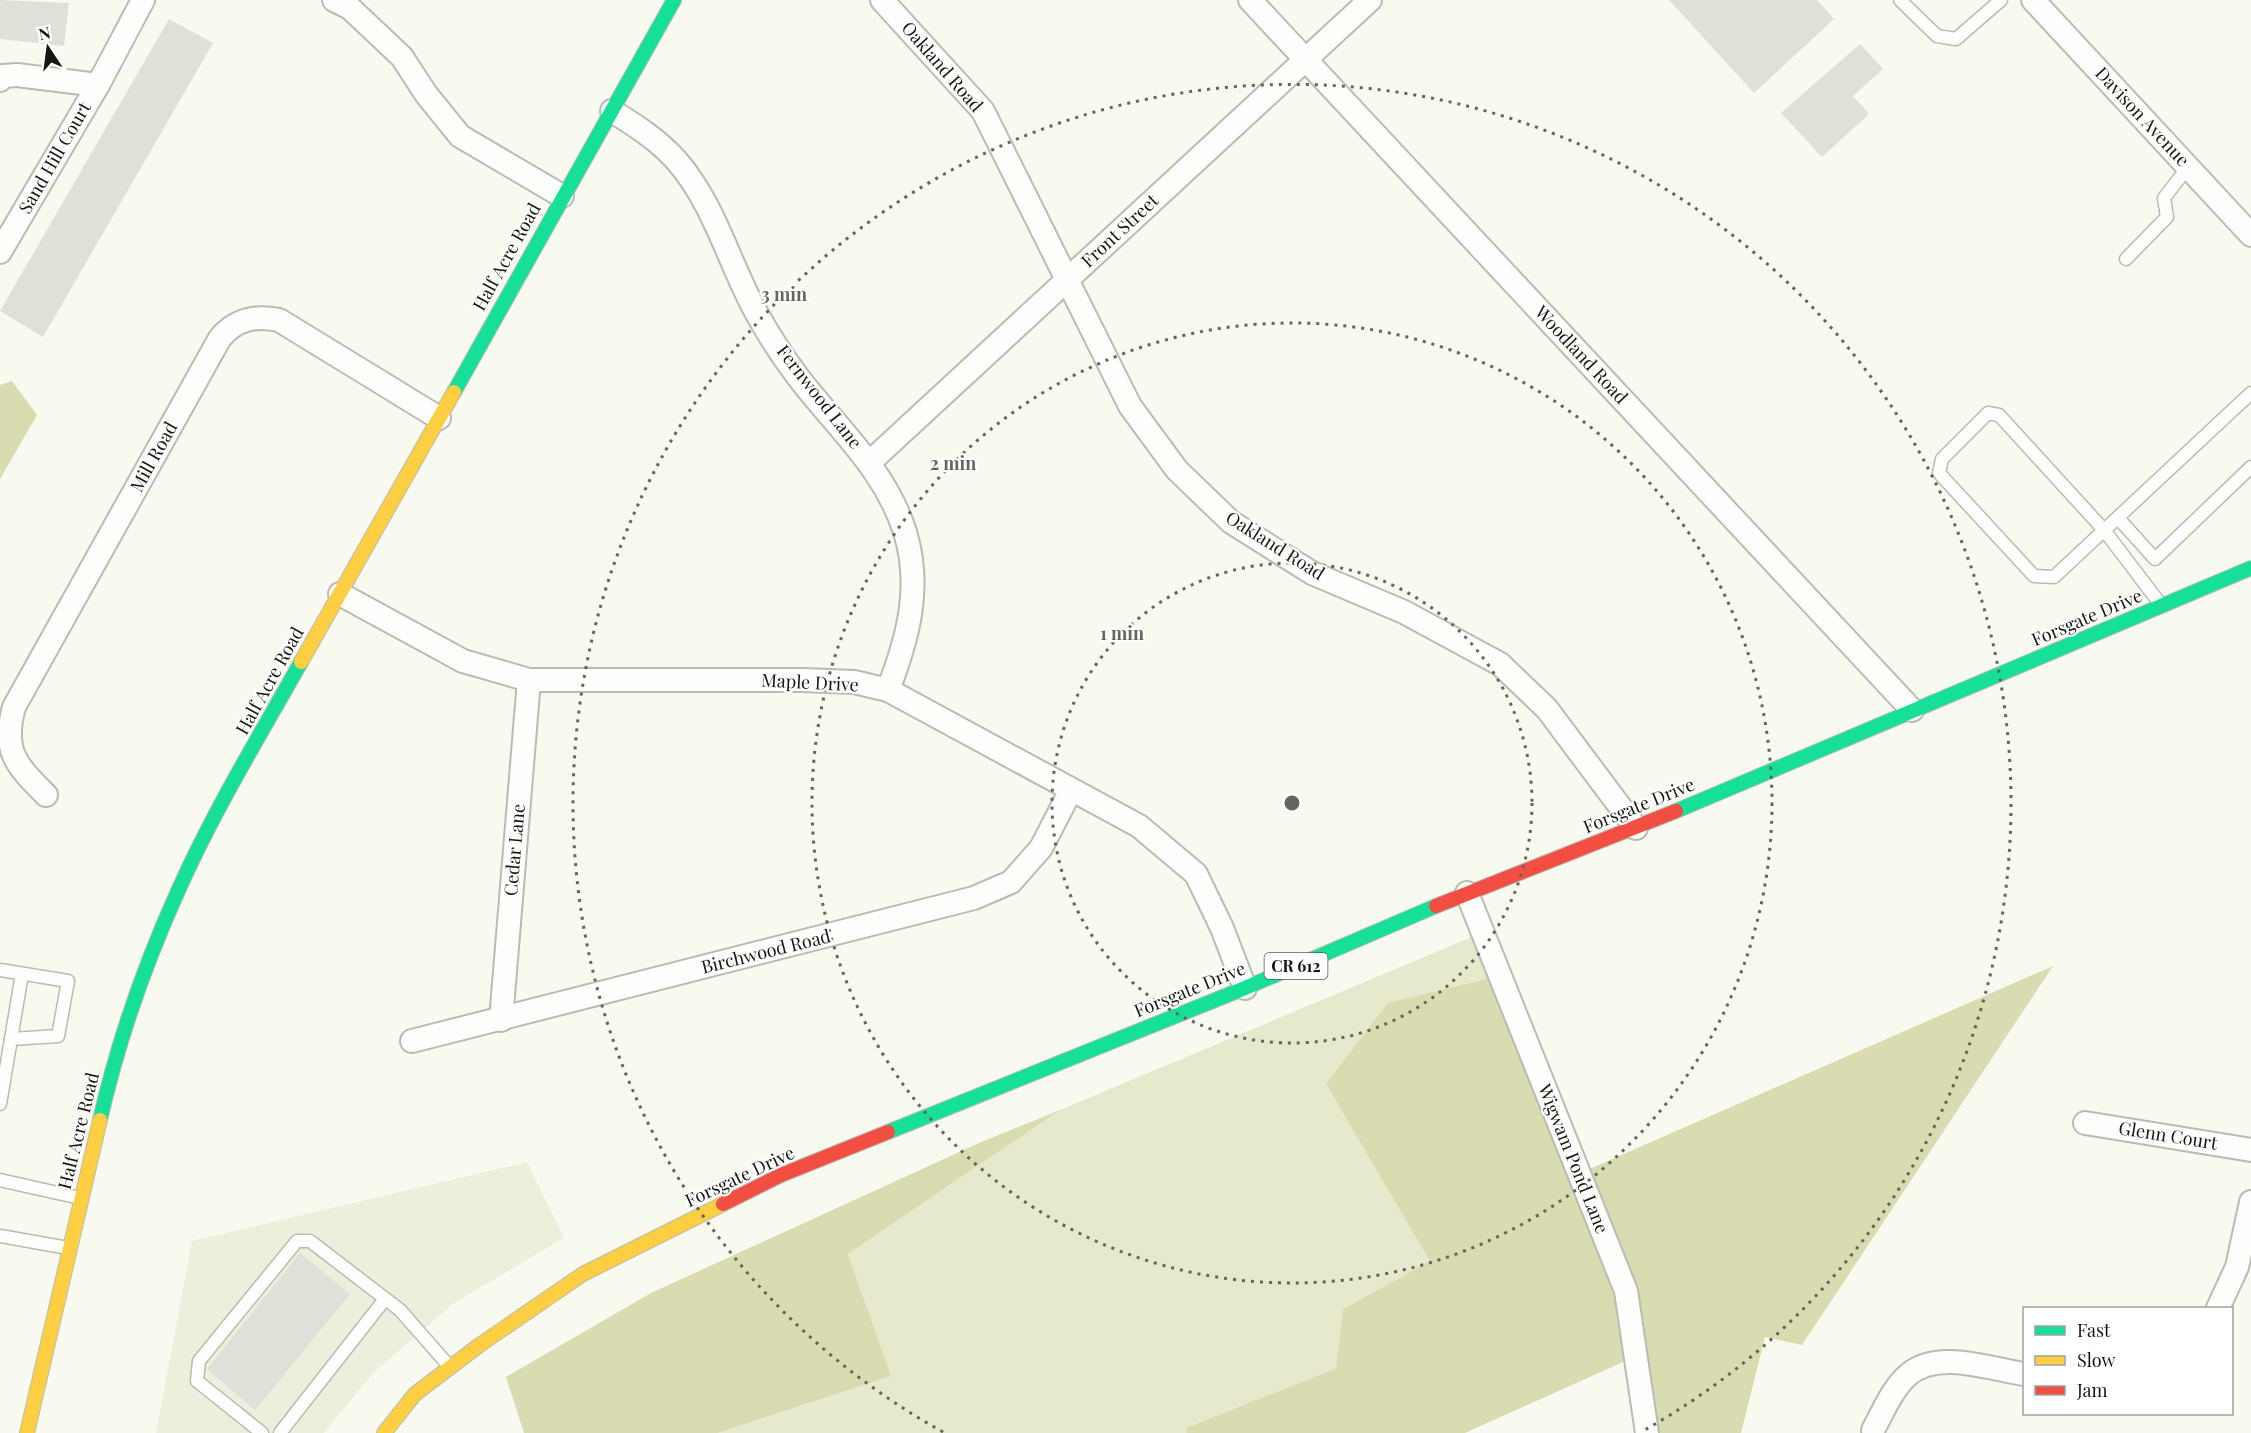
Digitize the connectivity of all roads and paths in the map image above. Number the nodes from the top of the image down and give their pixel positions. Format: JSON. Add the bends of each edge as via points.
{"nodes":[{"id":1,"x":144,"y":0,"type":"edge"},
{"id":2,"x":334,"y":0,"type":"edge"},
{"id":3,"x":674,"y":0,"type":"edge"},
{"id":4,"x":882,"y":0,"type":"edge"},
{"id":5,"x":1250,"y":0,"type":"edge"},
{"id":6,"x":1370,"y":0,"type":"edge"},
{"id":7,"x":1900,"y":0,"type":"edge"},
{"id":8,"x":2001,"y":0,"type":"edge"},
{"id":9,"x":2033,"y":0,"type":"edge"},
{"id":10,"x":1304,"y":59,"type":"junction"},
{"id":11,"x":0,"y":80,"type":"edge"},
{"id":12,"x":98,"y":85,"type":"junction"},
{"id":13,"x":612,"y":111,"type":"junction"},
{"id":14,"x":2188,"y":166,"type":"junction"},
{"id":15,"x":562,"y":196,"type":"junction"},
{"id":16,"x":6,"y":228,"type":"edge"},
{"id":17,"x":2251,"y":235,"type":"edge"},
{"id":18,"x":0,"y":252,"type":"edge"},
{"id":19,"x":2126,"y":259,"type":"dead end"},
{"id":20,"x":1065,"y":281,"type":"junction"},
{"id":21,"x":2251,"y":393,"type":"edge"},
{"id":22,"x":438,"y":418,"type":"junction"},
{"id":23,"x":870,"y":462,"type":"junction"},
{"id":24,"x":2251,"y":467,"type":"edge"},
{"id":25,"x":2118,"y":518,"type":"junction"},
{"id":26,"x":2104,"y":530,"type":"junction"},
{"id":27,"x":2251,"y":568,"type":"edge"},
{"id":28,"x":340,"y":594,"type":"junction"},
{"id":29,"x":2162,"y":606,"type":"junction"},
{"id":30,"x":529,"y":680,"type":"junction"},
{"id":31,"x":888,"y":690,"type":"junction"},
{"id":32,"x":1912,"y":710,"type":"junction"},
{"id":33,"x":1071,"y":790,"type":"junction"},
{"id":34,"x":46,"y":795,"type":"dead end"},
{"id":35,"x":1636,"y":828,"type":"junction"},
{"id":36,"x":1467,"y":893,"type":"junction"},
{"id":37,"x":0,"y":970,"type":"edge"},
{"id":38,"x":22,"y":974,"type":"junction"},
{"id":39,"x":1245,"y":988,"type":"junction"},
{"id":40,"x":501,"y":1020,"type":"junction"},
{"id":41,"x":11,"y":1039,"type":"junction"},
{"id":42,"x":412,"y":1041,"type":"dead end"},
{"id":43,"x":0,"y":1104,"type":"edge"},
{"id":44,"x":2085,"y":1123,"type":"dead end"},
{"id":45,"x":2251,"y":1150,"type":"edge"},
{"id":46,"x":0,"y":1180,"type":"edge"},
{"id":47,"x":80,"y":1198,"type":"junction"},
{"id":48,"x":2251,"y":1202,"type":"edge"},
{"id":49,"x":0,"y":1236,"type":"edge"},
{"id":50,"x":69,"y":1249,"type":"junction"},
{"id":51,"x":385,"y":1299,"type":"junction"},
{"id":52,"x":2218,"y":1307,"type":"edge"},
{"id":53,"x":450,"y":1367,"type":"junction"},
{"id":54,"x":2023,"y":1374,"type":"edge"},
{"id":55,"x":1873,"y":1430,"type":"dead end"},
{"id":56,"x":27,"y":1433,"type":"edge"},
{"id":57,"x":262,"y":1433,"type":"edge"},
{"id":58,"x":280,"y":1433,"type":"edge"},
{"id":59,"x":384,"y":1433,"type":"edge"},
{"id":60,"x":1647,"y":1433,"type":"edge"}],
"edges":[{"from":1,"to":12,"type":"street","name":"Sand Hill Court"},
{"from":2,"to":15,"type":"street","via":[[350,8],[402,57],[460,136]]},
{"from":3,"to":13,"type":"main road","name":"Half Acre Road"},
{"from":4,"to":20,"type":"street","name":"Oakland Road","via":[[983,111]]},
{"from":5,"to":10,"type":"street","name":"Woodland Road"},
{"from":6,"to":10,"type":"street","name":"Front Street"},
{"from":7,"to":8,"type":"lane","via":[[1937,36],[1956,39]]},
{"from":9,"to":14,"type":"street","name":"Davison Avenue"},
{"from":10,"to":20,"type":"street","name":"Front Street"},
{"from":10,"to":32,"type":"street","name":"Woodland Road"},
{"from":11,"to":12,"type":"street","name":"Sand Hill Court","via":[[16,75]]},
{"from":12,"to":16,"type":"street","name":"Sand Hill Court"},
{"from":13,"to":15,"type":"main road","name":"Half Acre Road"},
{"from":13,"to":23,"type":"street","name":"Fernwood Lane","via":[[644,130],[677,161],[702,197],[756,312],[798,376]]},
{"from":14,"to":17,"type":"street","name":"Davison Avenue"},
{"from":14,"to":19,"type":"lane","via":[[2164,198],[2167,217]]},
{"from":15,"to":22,"type":"main road","name":"Half Acre Road"},
{"from":16,"to":18,"type":"street","name":"Sand Hill Court"},
{"from":20,"to":23,"type":"street","name":"Front Street"},
{"from":20,"to":35,"type":"street","name":"Oakland Road","via":[[1130,406],[1177,470],[1231,522],[1312,573],[1404,612],[1500,664],[1547,709]]},
{"from":21,"to":25,"type":"lane"},
{"from":22,"to":28,"type":"main road","name":"Half Acre Road"},
{"from":22,"to":34,"type":"street","name":"Mill Road","via":[[279,320],[250,318],[229,328],[14,707],[9,735],[18,767]]},
{"from":23,"to":31,"type":"street","name":"Fernwood Lane","via":[[893,499],[906,534],[914,575],[911,619]]},
{"from":24,"to":25,"type":"lane","via":[[2155,559]]},
{"from":25,"to":26,"type":"lane"},
{"from":26,"to":26,"type":"lane","via":[[1999,415],[1989,413],[1942,459],[1939,473],[2034,576],[2054,577]]},
{"from":26,"to":29,"type":"lane"},
{"from":27,"to":29,"type":"main road","name":"Forsgate Drive","number":"CR 612"},
{"from":28,"to":30,"type":"street","name":"Maple Drive","via":[[463,661]]},
{"from":28,"to":47,"type":"main road","name":"Half Acre Road","via":[[226,796],[178,890],[136,995],[108,1083]]},
{"from":29,"to":32,"type":"main road","name":"Forsgate Drive","number":"CR 612"},
{"from":30,"to":31,"type":"street","name":"Maple Drive","via":[[803,680],[854,682]]},
{"from":30,"to":40,"type":"street","name":"Cedar Lane"},
{"from":31,"to":33,"type":"street","name":"Maple Drive"},
{"from":32,"to":35,"type":"main road","name":"Forsgate Drive","number":"CR 612"},
{"from":33,"to":39,"type":"street","name":"Maple Drive","via":[[1138,826],[1196,873]]},
{"from":33,"to":40,"type":"street","name":"Birchwood Road","via":[[1041,848],[1011,882],[974,898]]},
{"from":35,"to":36,"type":"main road","name":"Forsgate Drive","number":"CR 612"},
{"from":36,"to":39,"type":"main road","name":"Forsgate Drive","number":"CR 612"},
{"from":36,"to":60,"type":"street","name":"Wigwam Pond Lane","via":[[1626,1291]]},
{"from":37,"to":38,"type":"lane"},
{"from":38,"to":41,"type":"lane"},
{"from":38,"to":41,"type":"lane","via":[[68,981],[58,1036]]},
{"from":39,"to":53,"type":"main road","name":"Forsgate Drive","number":"CR 612","via":[[781,1175],[583,1274]]},
{"from":40,"to":42,"type":"street","name":"Birchwood Road"},
{"from":41,"to":43,"type":"lane"},
{"from":44,"to":45,"type":"street","name":"Glenn Court"},
{"from":46,"to":47,"type":"lane"},
{"from":47,"to":50,"type":"main road","name":"Half Acre Road"},
{"from":48,"to":52,"type":"street","via":[[2237,1267]]},
{"from":49,"to":50,"type":"lane"},
{"from":50,"to":56,"type":"main road","name":"Half Acre Road"},
{"from":51,"to":53,"type":"lane","via":[[400,1310]]},
{"from":51,"to":57,"type":"lane","via":[[310,1240],[297,1241],[199,1361],[197,1381]]},
{"from":51,"to":58,"type":"lane"},
{"from":53,"to":59,"type":"main road","name":"Forsgate Drive","number":"CR 612","via":[[415,1394]]},
{"from":54,"to":55,"type":"street","via":[[1949,1362],[1921,1366],[1896,1389]]}]}
